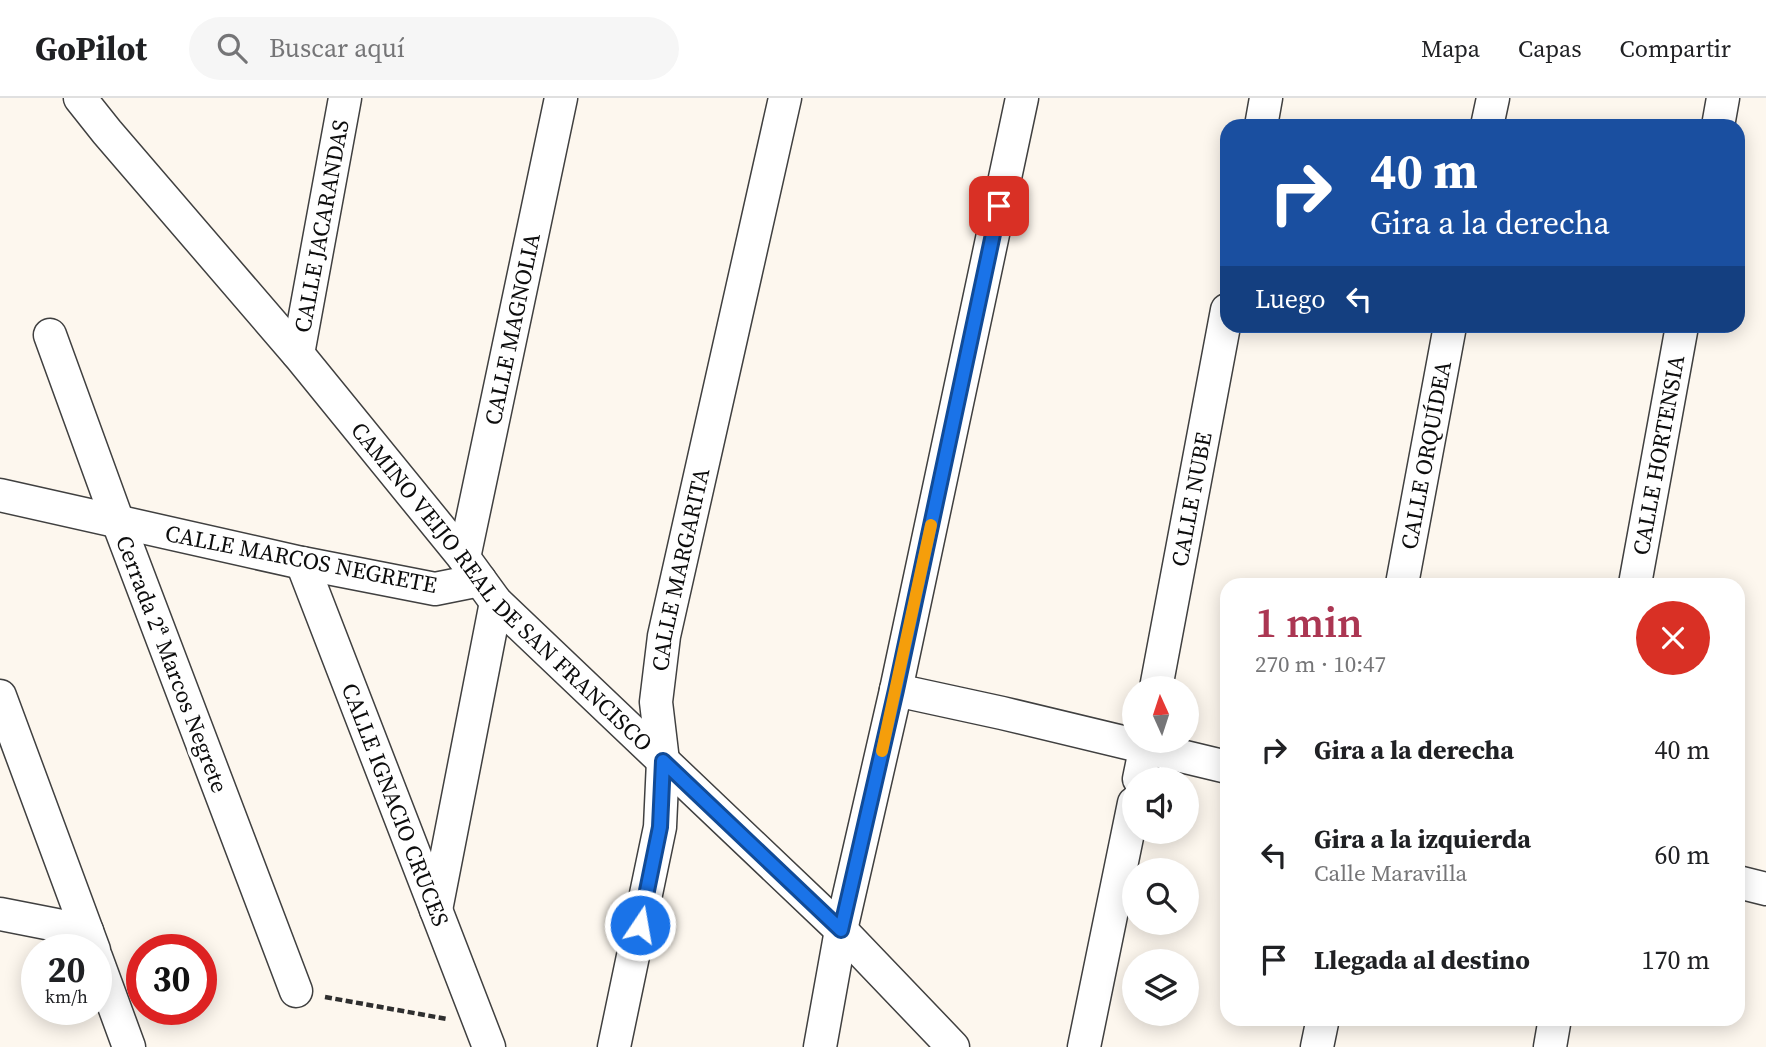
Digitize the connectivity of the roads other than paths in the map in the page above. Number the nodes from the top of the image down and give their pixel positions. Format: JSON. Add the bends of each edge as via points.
{"nodes":[{"id":1,"x":80,"y":98,"type":"edge"},
{"id":2,"x":114,"y":98,"type":"edge"},
{"id":3,"x":345,"y":98,"type":"edge"},
{"id":4,"x":561,"y":98,"type":"edge"},
{"id":5,"x":785,"y":98,"type":"edge"},
{"id":6,"x":1022,"y":98,"type":"edge"},
{"id":7,"x":1266,"y":98,"type":"edge"},
{"id":8,"x":1493,"y":98,"type":"edge"},
{"id":9,"x":1723,"y":98,"type":"edge"},
{"id":10,"x":1262,"y":119,"type":"edge"},
{"id":11,"x":1488,"y":119,"type":"edge"},
{"id":12,"x":1719,"y":119,"type":"edge"},
{"id":13,"x":107,"y":132,"type":"junction"},
{"id":14,"x":1223,"y":333,"type":"edge"},
{"id":15,"x":1449,"y":333,"type":"edge"},
{"id":16,"x":1681,"y":333,"type":"edge"},
{"id":17,"x":50,"y":335,"type":"dead end"},
{"id":18,"x":298,"y":354,"type":"junction"},
{"id":19,"x":0,"y":495,"type":"edge"},
{"id":20,"x":118,"y":522,"type":"junction"},
{"id":21,"x":302,"y":564,"type":"junction"},
{"id":22,"x":1403,"y":578,"type":"edge"},
{"id":23,"x":1636,"y":578,"type":"edge"},
{"id":24,"x":480,"y":580,"type":"junction"},
{"id":25,"x":1159,"y":676,"type":"edge"},
{"id":26,"x":896,"y":690,"type":"junction"},
{"id":27,"x":0,"y":696,"type":"edge"},
{"id":28,"x":1144,"y":756,"type":"edge"},
{"id":29,"x":663,"y":761,"type":"junction"},
{"id":30,"x":1220,"y":766,"type":"edge"},
{"id":31,"x":1126,"y":844,"type":"edge"},
{"id":32,"x":1745,"y":884,"type":"edge"},
{"id":33,"x":1766,"y":889,"type":"edge"},
{"id":34,"x":436,"y":910,"type":"junction"},
{"id":35,"x":0,"y":914,"type":"edge"},
{"id":36,"x":841,"y":930,"type":"junction"},
{"id":37,"x":58,"y":934,"type":"edge"},
{"id":38,"x":88,"y":934,"type":"edge"},
{"id":39,"x":296,"y":991,"type":"road end"},
{"id":40,"x":112,"y":1001,"type":"edge"},
{"id":41,"x":1321,"y":1026,"type":"edge"},
{"id":42,"x":1554,"y":1026,"type":"edge"},
{"id":43,"x":485,"y":1036,"type":"edge"},
{"id":44,"x":129,"y":1047,"type":"edge"},
{"id":45,"x":614,"y":1047,"type":"edge"},
{"id":46,"x":820,"y":1047,"type":"edge"},
{"id":47,"x":953,"y":1047,"type":"edge"},
{"id":48,"x":1084,"y":1047,"type":"edge"},
{"id":49,"x":1317,"y":1047,"type":"edge"},
{"id":50,"x":1550,"y":1047,"type":"edge"}],
"edges":[{"from":1,"to":13,"type":"street","name":"CAMINO VEIJO REAL DE SAN FRANCISCO"},
{"from":2,"to":13,"type":"street"},
{"from":3,"to":18,"type":"street","name":"CALLE JACARANDAS"},
{"from":4,"to":24,"type":"street","name":"CALLE MAGNOLIA"},
{"from":5,"to":29,"type":"street","name":"CALLE MARGARITA","via":[[664,636],[656,702]]},
{"from":6,"to":26,"type":"street"},
{"from":7,"to":10,"type":"street"},
{"from":8,"to":11,"type":"street"},
{"from":9,"to":12,"type":"street"},
{"from":13,"to":18,"type":"street","name":"CAMINO VEIJO REAL DE SAN FRANCISCO"},
{"from":14,"to":25,"type":"street","name":"CALLE NUBE"},
{"from":15,"to":22,"type":"street","name":"CALLE ORQUÍDEA"},
{"from":16,"to":23,"type":"street","name":"CALLE HORTENSIA"},
{"from":17,"to":20,"type":"street","name":"Cerrada 2ª Marcos Negrete"},
{"from":18,"to":24,"type":"street","name":"CAMINO VEIJO REAL DE SAN FRANCISCO"},
{"from":19,"to":20,"type":"street","name":"CALLE MARCOS NEGRETE"},
{"from":20,"to":21,"type":"street","name":"CALLE MARCOS NEGRETE"},
{"from":20,"to":39,"type":"street","name":"Cerrada 2ª Marcos Negrete"},
{"from":21,"to":24,"type":"street","name":"CALLE MARCOS NEGRETE","via":[[435,589]]},
{"from":21,"to":34,"type":"street","name":"CALLE IGNACIO CRUCES"},
{"from":24,"to":29,"type":"street","name":"CAMINO VEIJO REAL DE SAN FRANCISCO"},
{"from":24,"to":34,"type":"street","name":"CALLE MAGNOLIA"},
{"from":26,"to":28,"type":"street","via":[[1002,713]]},
{"from":26,"to":36,"type":"street"},
{"from":27,"to":38,"type":"street"},
{"from":28,"to":30,"type":"street"},
{"from":29,"to":36,"type":"street","name":"CAMINO VEIJO REAL DE SAN FRANCISCO"},
{"from":29,"to":45,"type":"street","name":"CALLE MARGARITA","via":[[660,827]]},
{"from":31,"to":48,"type":"street"},
{"from":32,"to":33,"type":"street"},
{"from":34,"to":43,"type":"street","name":"CALLE IGNACIO CRUCES"},
{"from":35,"to":37,"type":"street"},
{"from":36,"to":46,"type":"street"},
{"from":36,"to":47,"type":"street","name":"CAMINO VEIJO REAL DE SAN FRANCISCO"},
{"from":40,"to":44,"type":"street"},
{"from":41,"to":49,"type":"street"},
{"from":42,"to":50,"type":"street"}]}
